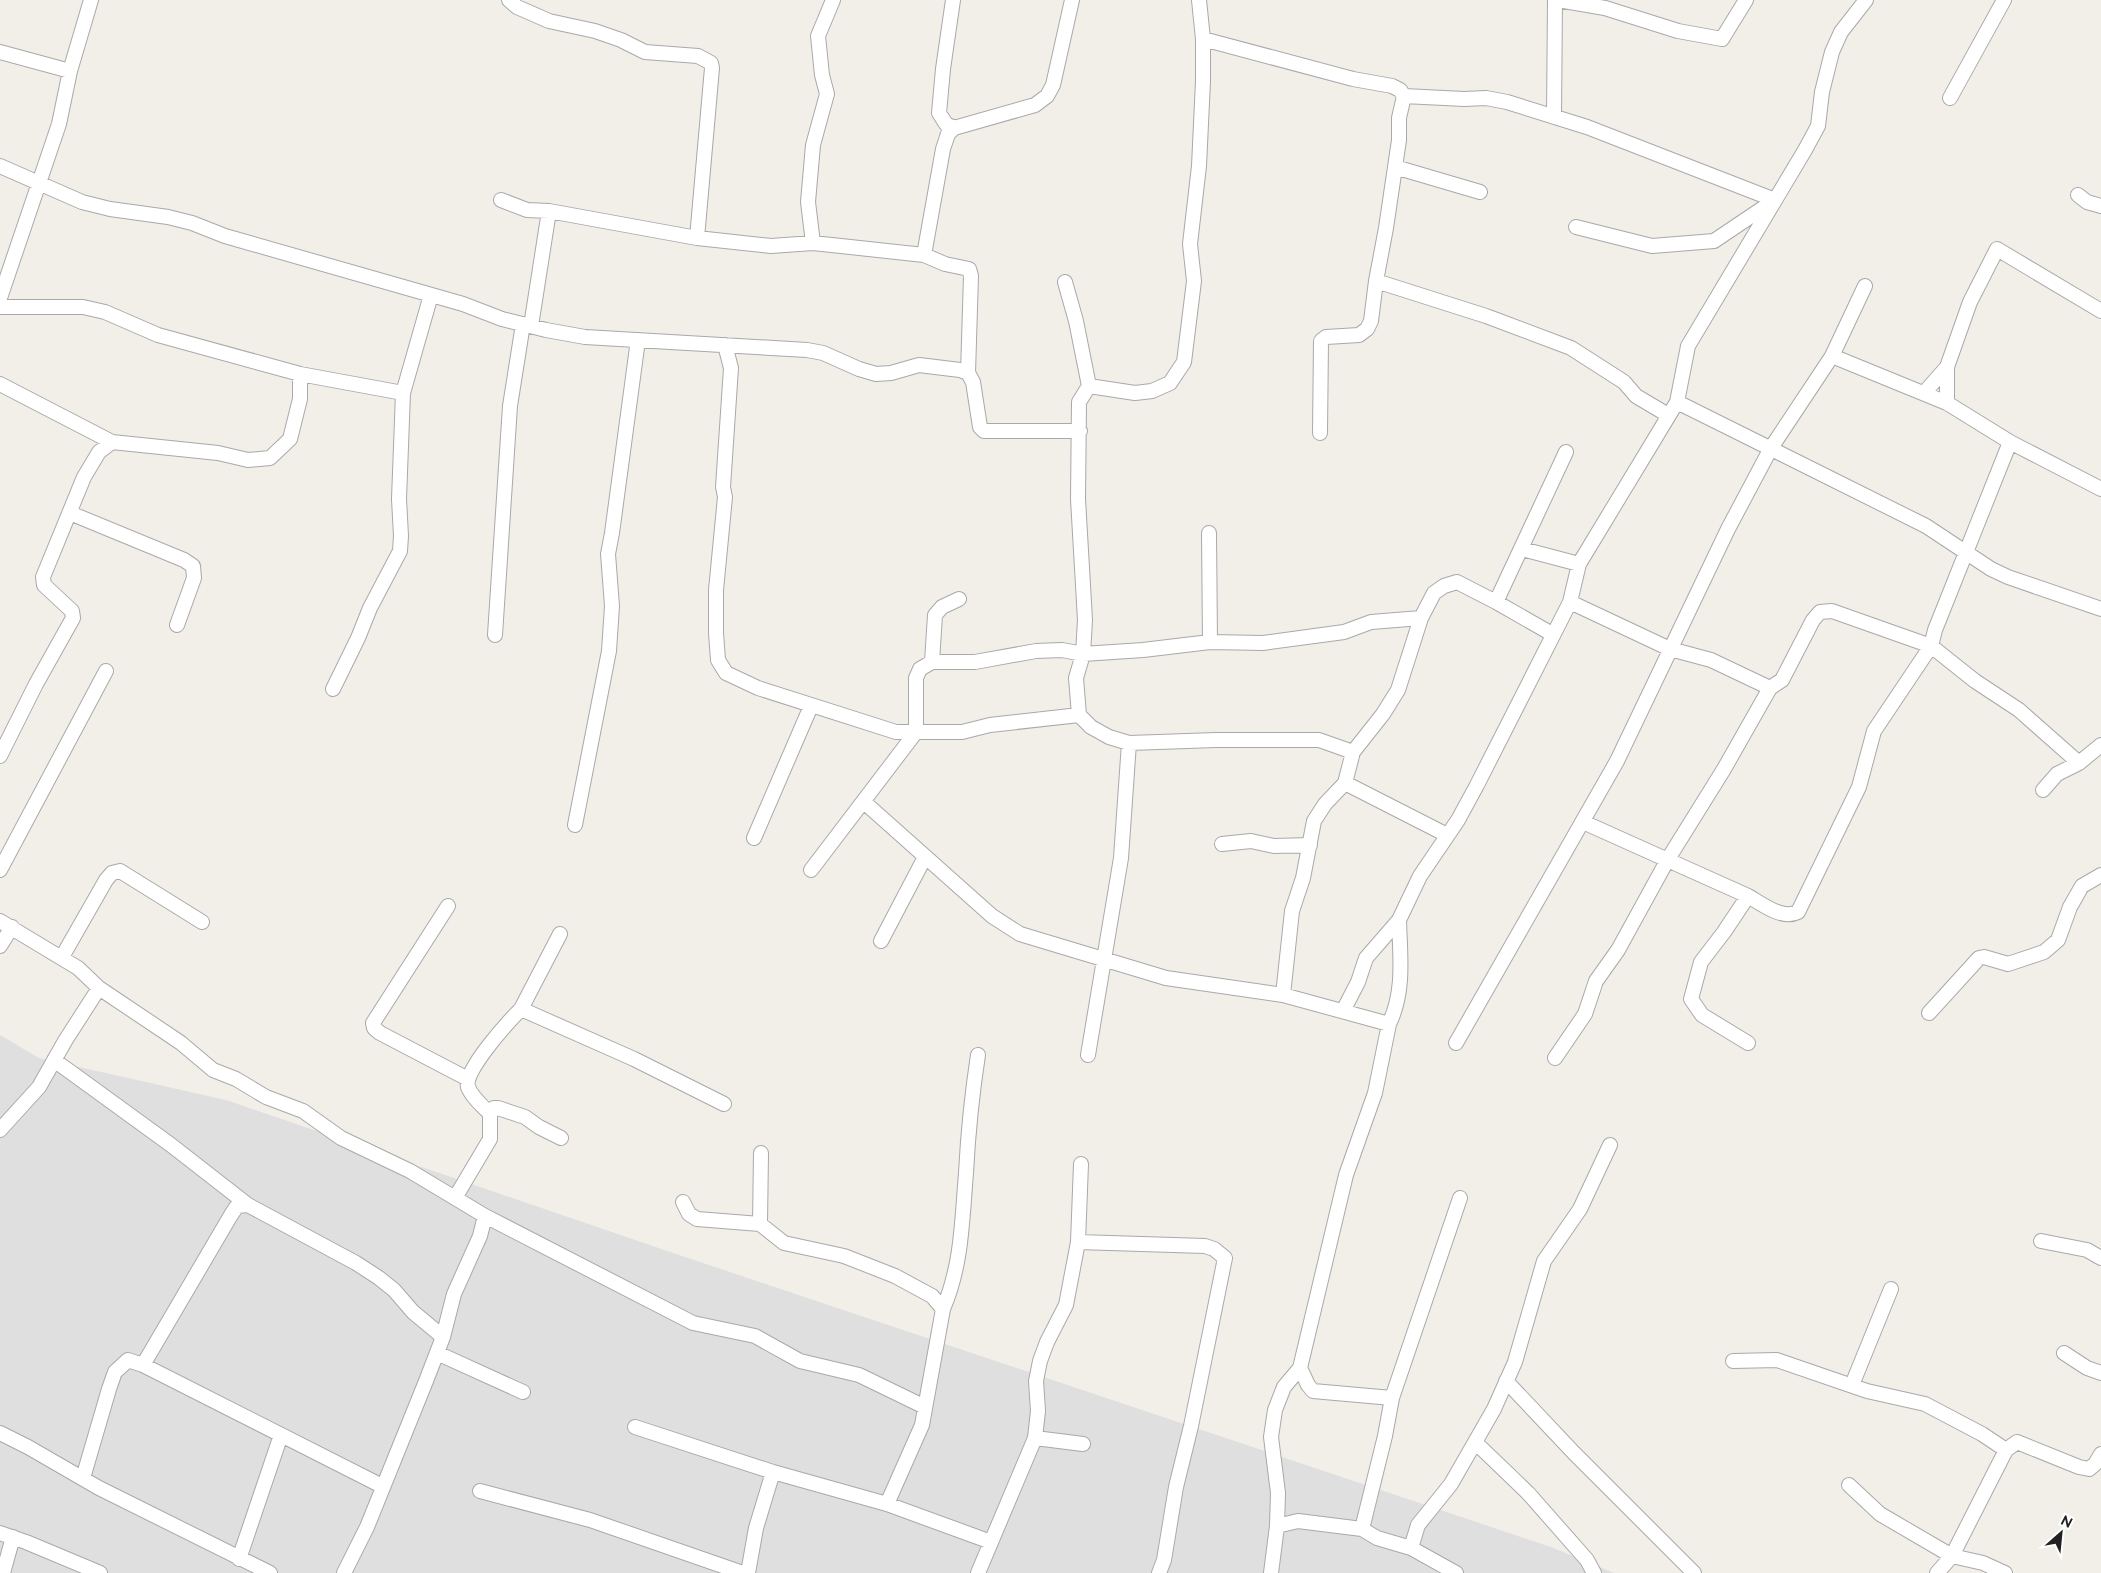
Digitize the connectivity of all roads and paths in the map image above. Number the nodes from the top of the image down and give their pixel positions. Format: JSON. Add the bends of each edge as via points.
{"nodes":[{"id":1,"x":91,"y":0,"type":"edge"},
{"id":2,"x":509,"y":0,"type":"edge"},
{"id":3,"x":833,"y":0,"type":"edge"},
{"id":4,"x":953,"y":0,"type":"edge"},
{"id":5,"x":1072,"y":0,"type":"edge"},
{"id":6,"x":1198,"y":0,"type":"edge"},
{"id":7,"x":1557,"y":0,"type":"edge"},
{"id":8,"x":1746,"y":0,"type":"edge"},
{"id":9,"x":1866,"y":0,"type":"edge"},
{"id":10,"x":2004,"y":0,"type":"edge"},
{"id":11,"x":1203,"y":39,"type":"junction"},
{"id":12,"x":0,"y":52,"type":"edge"},
{"id":13,"x":70,"y":71,"type":"junction"},
{"id":14,"x":1404,"y":96,"type":"junction"},
{"id":15,"x":1950,"y":98,"type":"dead end"},
{"id":16,"x":1554,"y":118,"type":"junction"},
{"id":17,"x":954,"y":128,"type":"junction"},
{"id":18,"x":0,"y":166,"type":"edge"},
{"id":19,"x":1395,"y":167,"type":"junction"},
{"id":20,"x":40,"y":183,"type":"junction"},
{"id":21,"x":1480,"y":192,"type":"dead end"},
{"id":22,"x":2078,"y":195,"type":"dead end"},
{"id":23,"x":501,"y":200,"type":"dead end"},
{"id":24,"x":1775,"y":200,"type":"junction"},
{"id":25,"x":2101,"y":206,"type":"edge"},
{"id":26,"x":549,"y":211,"type":"junction"},
{"id":27,"x":1576,"y":227,"type":"dead end"},
{"id":28,"x":697,"y":238,"type":"junction"},
{"id":29,"x":814,"y":243,"type":"junction"},
{"id":30,"x":924,"y":255,"type":"junction"},
{"id":31,"x":1376,"y":281,"type":"junction"},
{"id":32,"x":1065,"y":282,"type":"dead end"},
{"id":33,"x":1865,"y":286,"type":"dead end"},
{"id":34,"x":431,"y":295,"type":"junction"},
{"id":35,"x":0,"y":298,"type":"edge"},
{"id":36,"x":0,"y":307,"type":"edge"},
{"id":37,"x":2101,"y":311,"type":"edge"},
{"id":38,"x":527,"y":325,"type":"junction"},
{"id":39,"x":638,"y":340,"type":"junction"},
{"id":40,"x":725,"y":345,"type":"junction"},
{"id":41,"x":1832,"y":356,"type":"junction"},
{"id":42,"x":1947,"y":367,"type":"junction"},
{"id":43,"x":968,"y":373,"type":"junction"},
{"id":44,"x":300,"y":374,"type":"junction"},
{"id":45,"x":0,"y":384,"type":"edge"},
{"id":46,"x":1089,"y":386,"type":"junction"},
{"id":47,"x":403,"y":393,"type":"junction"},
{"id":48,"x":1924,"y":393,"type":"junction"},
{"id":49,"x":1677,"y":402,"type":"junction"},
{"id":50,"x":1947,"y":404,"type":"junction"},
{"id":51,"x":1668,"y":414,"type":"junction"},
{"id":52,"x":1080,"y":431,"type":"junction"},
{"id":53,"x":1320,"y":433,"type":"dead end"},
{"id":54,"x":112,"y":442,"type":"junction"},
{"id":55,"x":2010,"y":442,"type":"junction"},
{"id":56,"x":1771,"y":448,"type":"junction"},
{"id":57,"x":1566,"y":452,"type":"dead end"},
{"id":58,"x":2101,"y":489,"type":"edge"},
{"id":59,"x":70,"y":514,"type":"junction"},
{"id":60,"x":1209,"y":534,"type":"dead end"},
{"id":61,"x":1522,"y":549,"type":"junction"},
{"id":62,"x":1966,"y":553,"type":"junction"},
{"id":63,"x":1579,"y":564,"type":"junction"},
{"id":64,"x":958,"y":600,"type":"dead end"},
{"id":65,"x":1496,"y":602,"type":"junction"},
{"id":66,"x":1570,"y":602,"type":"junction"},
{"id":67,"x":2101,"y":609,"type":"edge"},
{"id":68,"x":1421,"y":618,"type":"junction"},
{"id":69,"x":177,"y":625,"type":"dead end"},
{"id":70,"x":1552,"y":634,"type":"junction"},
{"id":71,"x":496,"y":635,"type":"dead end"},
{"id":72,"x":1210,"y":642,"type":"junction"},
{"id":73,"x":1931,"y":646,"type":"junction"},
{"id":74,"x":1670,"y":649,"type":"junction"},
{"id":75,"x":1083,"y":654,"type":"junction"},
{"id":76,"x":932,"y":662,"type":"junction"},
{"id":77,"x":106,"y":671,"type":"dead end"},
{"id":78,"x":1770,"y":688,"type":"junction"},
{"id":79,"x":333,"y":689,"type":"dead end"},
{"id":80,"x":811,"y":706,"type":"junction"},
{"id":81,"x":1079,"y":715,"type":"junction"},
{"id":82,"x":916,"y":732,"type":"junction"},
{"id":83,"x":1129,"y":743,"type":"junction"},
{"id":84,"x":2101,"y":745,"type":"edge"},
{"id":85,"x":1353,"y":752,"type":"junction"},
{"id":86,"x":0,"y":756,"type":"edge"},
{"id":87,"x":2078,"y":763,"type":"junction"},
{"id":88,"x":1345,"y":783,"type":"junction"},
{"id":89,"x":2043,"y":790,"type":"dead end"},
{"id":90,"x":864,"y":802,"type":"junction"},
{"id":91,"x":1583,"y":822,"type":"junction"},
{"id":92,"x":575,"y":825,"type":"dead end"},
{"id":93,"x":1448,"y":835,"type":"junction"},
{"id":94,"x":754,"y":838,"type":"dead end"},
{"id":95,"x":1222,"y":844,"type":"dead end"},
{"id":96,"x":1310,"y":845,"type":"junction"},
{"id":97,"x":925,"y":857,"type":"junction"},
{"id":98,"x":1668,"y":858,"type":"junction"},
{"id":99,"x":0,"y":870,"type":"edge"},
{"id":100,"x":811,"y":870,"type":"dead end"},
{"id":101,"x":2101,"y":875,"type":"edge"},
{"id":102,"x":1748,"y":896,"type":"junction"},
{"id":103,"x":448,"y":906,"type":"dead end"},
{"id":104,"x":1400,"y":920,"type":"junction"},
{"id":105,"x":202,"y":922,"type":"dead end"},
{"id":106,"x":6,"y":924,"type":"edge"},
{"id":107,"x":560,"y":934,"type":"dead end"},
{"id":108,"x":881,"y":941,"type":"dead end"},
{"id":109,"x":0,"y":946,"type":"edge"},
{"id":110,"x":62,"y":957,"type":"junction"},
{"id":111,"x":1104,"y":959,"type":"junction"},
{"id":112,"x":99,"y":988,"type":"junction"},
{"id":113,"x":1283,"y":995,"type":"junction"},
{"id":114,"x":522,"y":1009,"type":"junction"},
{"id":115,"x":1343,"y":1011,"type":"junction"},
{"id":116,"x":1929,"y":1013,"type":"dead end"},
{"id":117,"x":1389,"y":1024,"type":"junction"},
{"id":118,"x":1748,"y":1043,"type":"dead end"},
{"id":119,"x":1456,"y":1044,"type":"dead end"},
{"id":120,"x":978,"y":1055,"type":"dead end"},
{"id":121,"x":1088,"y":1055,"type":"dead end"},
{"id":122,"x":1555,"y":1058,"type":"dead end"},
{"id":123,"x":54,"y":1060,"type":"junction"},
{"id":124,"x":468,"y":1079,"type":"junction"},
{"id":125,"x":724,"y":1104,"type":"dead end"},
{"id":126,"x":490,"y":1114,"type":"junction"},
{"id":127,"x":0,"y":1130,"type":"edge"},
{"id":128,"x":561,"y":1138,"type":"dead end"},
{"id":129,"x":1610,"y":1145,"type":"dead end"},
{"id":130,"x":761,"y":1153,"type":"dead end"},
{"id":131,"x":1081,"y":1164,"type":"dead end"},
{"id":132,"x":455,"y":1198,"type":"junction"},
{"id":133,"x":1460,"y":1198,"type":"dead end"},
{"id":134,"x":684,"y":1202,"type":"dead end"},
{"id":135,"x":248,"y":1205,"type":"junction"},
{"id":136,"x":485,"y":1216,"type":"junction"},
{"id":137,"x":760,"y":1224,"type":"junction"},
{"id":138,"x":2041,"y":1240,"type":"dead end"},
{"id":139,"x":1078,"y":1242,"type":"junction"},
{"id":140,"x":2101,"y":1258,"type":"edge"},
{"id":141,"x":1891,"y":1289,"type":"dead end"},
{"id":142,"x":943,"y":1309,"type":"junction"},
{"id":143,"x":443,"y":1337,"type":"junction"},
{"id":144,"x":2064,"y":1352,"type":"dead end"},
{"id":145,"x":437,"y":1353,"type":"junction"},
{"id":146,"x":1733,"y":1361,"type":"dead end"},
{"id":147,"x":143,"y":1365,"type":"junction"},
{"id":148,"x":1300,"y":1368,"type":"junction"},
{"id":149,"x":2101,"y":1373,"type":"edge"},
{"id":150,"x":1506,"y":1381,"type":"junction"},
{"id":151,"x":1852,"y":1385,"type":"junction"},
{"id":152,"x":523,"y":1392,"type":"dead end"},
{"id":153,"x":1392,"y":1398,"type":"junction"},
{"id":154,"x":925,"y":1407,"type":"junction"},
{"id":155,"x":635,"y":1427,"type":"dead end"},
{"id":156,"x":0,"y":1433,"type":"edge"},
{"id":157,"x":281,"y":1435,"type":"junction"},
{"id":158,"x":1035,"y":1438,"type":"junction"},
{"id":159,"x":1476,"y":1443,"type":"junction"},
{"id":160,"x":1083,"y":1444,"type":"dead end"},
{"id":161,"x":2006,"y":1450,"type":"junction"},
{"id":162,"x":2101,"y":1454,"type":"edge"},
{"id":163,"x":773,"y":1472,"type":"junction"},
{"id":164,"x":83,"y":1478,"type":"junction"},
{"id":165,"x":1849,"y":1485,"type":"dead end"},
{"id":166,"x":382,"y":1486,"type":"junction"},
{"id":167,"x":480,"y":1491,"type":"dead end"},
{"id":168,"x":887,"y":1504,"type":"junction"},
{"id":169,"x":1277,"y":1526,"type":"junction"},
{"id":170,"x":1362,"y":1529,"type":"junction"},
{"id":171,"x":6,"y":1535,"type":"edge"},
{"id":172,"x":992,"y":1542,"type":"junction"},
{"id":173,"x":1411,"y":1548,"type":"junction"},
{"id":174,"x":1952,"y":1556,"type":"junction"},
{"id":175,"x":239,"y":1558,"type":"junction"},
{"id":176,"x":3,"y":1573,"type":"edge"},
{"id":177,"x":100,"y":1573,"type":"edge"},
{"id":178,"x":270,"y":1573,"type":"edge"},
{"id":179,"x":344,"y":1573,"type":"edge"},
{"id":180,"x":743,"y":1573,"type":"edge"},
{"id":181,"x":748,"y":1573,"type":"edge"},
{"id":182,"x":978,"y":1573,"type":"edge"},
{"id":183,"x":1159,"y":1573,"type":"edge"},
{"id":184,"x":1271,"y":1573,"type":"edge"},
{"id":185,"x":1456,"y":1573,"type":"edge"},
{"id":186,"x":1594,"y":1573,"type":"edge"},
{"id":187,"x":1694,"y":1573,"type":"edge"},
{"id":188,"x":1938,"y":1573,"type":"edge"},
{"id":189,"x":2005,"y":1573,"type":"edge"}],
"edges":[{"from":1,"to":13,"type":"street"},
{"from":2,"to":28,"type":"street","via":[[549,21],[595,31],[645,52],[698,56],[711,63]]},
{"from":3,"to":29,"type":"street","via":[[818,36],[827,94],[813,145],[808,202]]},
{"from":4,"to":17,"type":"street","via":[[939,113],[946,124]]},
{"from":5,"to":17,"type":"street","via":[[1053,85],[1047,96],[1035,104]]},
{"from":6,"to":11,"type":"street"},
{"from":7,"to":8,"type":"street","via":[[1605,8],[1678,31],[1722,39]]},
{"from":7,"to":16,"type":"street"},
{"from":9,"to":24,"type":"street","via":[[1841,32],[1832,52],[1822,92],[1818,126]]},
{"from":10,"to":15,"type":"street"},
{"from":11,"to":14,"type":"street","via":[[1353,79],[1392,86]]},
{"from":11,"to":46,"type":"street","via":[[1199,166],[1190,244],[1194,281],[1184,362],[1170,383],[1152,391],[1135,393]]},
{"from":12,"to":13,"type":"street"},
{"from":13,"to":20,"type":"street","via":[[59,124]]},
{"from":14,"to":16,"type":"street","via":[[1486,98]]},
{"from":14,"to":19,"type":"street"},
{"from":16,"to":24,"type":"street","via":[[1587,127]]},
{"from":17,"to":30,"type":"street","via":[[948,134],[943,149]]},
{"from":18,"to":20,"type":"street"},
{"from":19,"to":21,"type":"street"},
{"from":19,"to":31,"type":"street"},
{"from":20,"to":34,"type":"street","via":[[82,202],[176,219]]},
{"from":20,"to":35,"type":"street"},
{"from":22,"to":25,"type":"street"},
{"from":23,"to":26,"type":"street","via":[[527,210]]},
{"from":24,"to":27,"type":"street","via":[[1714,241],[1652,246]]},
{"from":24,"to":49,"type":"street","via":[[1688,346]]},
{"from":26,"to":28,"type":"street"},
{"from":26,"to":38,"type":"street"},
{"from":28,"to":29,"type":"street","via":[[771,246]]},
{"from":29,"to":30,"type":"street"},
{"from":30,"to":43,"type":"street","via":[[969,269]]},
{"from":31,"to":51,"type":"street","via":[[1486,316],[1571,348],[1624,382],[1636,396]]},
{"from":31,"to":53,"type":"street","via":[[1367,329],[1359,335],[1326,337],[1322,341]]},
{"from":32,"to":46,"type":"street"},
{"from":33,"to":41,"type":"street"},
{"from":34,"to":38,"type":"street"},
{"from":34,"to":47,"type":"street"},
{"from":36,"to":44,"type":"street","via":[[83,307],[105,312],[158,335]]},
{"from":37,"to":42,"type":"street","via":[[1997,249],[1970,302]]},
{"from":38,"to":39,"type":"street","via":[[585,337]]},
{"from":38,"to":71,"type":"street","via":[[510,406]]},
{"from":39,"to":40,"type":"street"},
{"from":39,"to":92,"type":"street","via":[[608,554],[612,606],[609,651]]},
{"from":40,"to":43,"type":"street","via":[[815,351],[876,374],[919,365]]},
{"from":40,"to":80,"type":"street","via":[[730,368],[725,497],[716,590],[718,660],[726,673]]},
{"from":41,"to":48,"type":"street"},
{"from":41,"to":56,"type":"street"},
{"from":42,"to":48,"type":"street"},
{"from":42,"to":50,"type":"street"},
{"from":43,"to":52,"type":"street","via":[[973,382],[980,427],[984,431]]},
{"from":44,"to":47,"type":"street"},
{"from":44,"to":54,"type":"street","via":[[300,399],[290,439],[270,458],[248,460],[218,453]]},
{"from":45,"to":54,"type":"street"},
{"from":46,"to":52,"type":"street","via":[[1079,402]]},
{"from":47,"to":79,"type":"street","via":[[400,551]]},
{"from":48,"to":50,"type":"street"},
{"from":49,"to":51,"type":"street"},
{"from":49,"to":56,"type":"street"},
{"from":50,"to":55,"type":"street"},
{"from":51,"to":63,"type":"street"},
{"from":52,"to":75,"type":"street","via":[[1078,499],[1085,620]]},
{"from":54,"to":59,"type":"street","via":[[99,452],[84,477]]},
{"from":55,"to":58,"type":"street"},
{"from":55,"to":62,"type":"street"},
{"from":56,"to":62,"type":"street","via":[[1926,526]]},
{"from":56,"to":74,"type":"street"},
{"from":57,"to":61,"type":"street"},
{"from":59,"to":69,"type":"street","via":[[193,566],[194,578]]},
{"from":59,"to":86,"type":"street","via":[[42,582],[72,611],[73,618]]},
{"from":60,"to":72,"type":"street"},
{"from":61,"to":63,"type":"street"},
{"from":61,"to":65,"type":"street"},
{"from":62,"to":67,"type":"street","via":[[2008,578]]},
{"from":62,"to":73,"type":"street"},
{"from":63,"to":66,"type":"street"},
{"from":64,"to":76,"type":"street","via":[[942,607],[934,615]]},
{"from":65,"to":68,"type":"street","via":[[1457,582],[1434,593]]},
{"from":65,"to":70,"type":"street"},
{"from":66,"to":70,"type":"street"},
{"from":66,"to":74,"type":"street"},
{"from":68,"to":72,"type":"street","via":[[1371,622],[1344,632],[1263,643]]},
{"from":68,"to":85,"type":"street","via":[[1398,690]]},
{"from":70,"to":93,"type":"street","via":[[1477,785]]},
{"from":72,"to":75,"type":"street"},
{"from":73,"to":78,"type":"street","via":[[1832,611],[1820,612],[1782,680]]},
{"from":73,"to":87,"type":"street","via":[[2019,710]]},
{"from":73,"to":102,"type":"street","via":[[1874,731],[1855,795],[1798,912],[1786,915]]},
{"from":74,"to":78,"type":"street","via":[[1710,660]]},
{"from":74,"to":91,"type":"street","via":[[1617,761]]},
{"from":75,"to":76,"type":"street","via":[[1062,650],[1036,651],[975,662]]},
{"from":75,"to":81,"type":"street","via":[[1076,678]]},
{"from":76,"to":82,"type":"street","via":[[920,669],[916,678]]},
{"from":77,"to":99,"type":"street"},
{"from":78,"to":98,"type":"street"},
{"from":80,"to":82,"type":"street","via":[[896,732]]},
{"from":80,"to":94,"type":"street"},
{"from":81,"to":82,"type":"street","via":[[990,725],[962,732]]},
{"from":81,"to":83,"type":"street","via":[[1108,738]]},
{"from":82,"to":90,"type":"street"},
{"from":83,"to":85,"type":"street","via":[[1319,740]]},
{"from":83,"to":111,"type":"street","via":[[1121,858]]},
{"from":84,"to":87,"type":"street"},
{"from":85,"to":88,"type":"street"},
{"from":87,"to":89,"type":"street","via":[[2057,774]]},
{"from":88,"to":93,"type":"street"},
{"from":88,"to":96,"type":"street","via":[[1314,821]]},
{"from":90,"to":97,"type":"street"},
{"from":90,"to":100,"type":"street"},
{"from":91,"to":98,"type":"street"},
{"from":91,"to":119,"type":"street"},
{"from":93,"to":104,"type":"street","via":[[1420,876]]},
{"from":95,"to":96,"type":"street","via":[[1251,841],[1274,846]]},
{"from":96,"to":113,"type":"street","via":[[1292,911]]},
{"from":97,"to":108,"type":"street"},
{"from":97,"to":111,"type":"street","via":[[992,916],[1020,934]]},
{"from":98,"to":102,"type":"street"},
{"from":98,"to":122,"type":"street","via":[[1618,950],[1596,981],[1585,1014]]},
{"from":101,"to":116,"type":"street","via":[[2082,886],[2058,940],[2044,952],[2008,964],[1979,958]]},
{"from":102,"to":118,"type":"street","via":[[1701,962],[1691,998],[1702,1015]]},
{"from":103,"to":124,"type":"street","via":[[373,1023],[380,1033]]},
{"from":104,"to":115,"type":"street","via":[[1366,958]]},
{"from":104,"to":117,"type":"street","via":[[1401,987]]},
{"from":105,"to":110,"type":"street","via":[[120,871],[112,873],[106,880]]},
{"from":106,"to":109,"type":"street"},
{"from":106,"to":110,"type":"street"},
{"from":107,"to":114,"type":"street"},
{"from":110,"to":112,"type":"street"},
{"from":111,"to":113,"type":"street","via":[[1166,978]]},
{"from":111,"to":121,"type":"street"},
{"from":112,"to":123,"type":"street"},
{"from":112,"to":132,"type":"street","via":[[181,1043],[213,1070],[236,1078],[266,1097],[303,1111],[347,1142],[404,1168]]},
{"from":113,"to":115,"type":"street"},
{"from":114,"to":124,"type":"street","via":[[473,1067]]},
{"from":114,"to":125,"type":"street"},
{"from":115,"to":117,"type":"street"},
{"from":117,"to":148,"type":"street","via":[[1375,1093],[1346,1176]]},
{"from":120,"to":142,"type":"street","via":[[960,1248],[952,1288]]},
{"from":123,"to":127,"type":"street","via":[[39,1087]]},
{"from":123,"to":135,"type":"street","via":[[171,1144]]},
{"from":124,"to":126,"type":"street","via":[[472,1095]]},
{"from":126,"to":128,"type":"street","via":[[498,1108],[525,1117]]},
{"from":126,"to":132,"type":"street","via":[[490,1140]]},
{"from":129,"to":150,"type":"street","via":[[1580,1209],[1544,1261],[1523,1339]]},
{"from":130,"to":137,"type":"street"},
{"from":131,"to":139,"type":"street"},
{"from":132,"to":136,"type":"street"},
{"from":133,"to":153,"type":"street"},
{"from":134,"to":137,"type":"street","via":[[696,1220]]},
{"from":135,"to":143,"type":"street","via":[[379,1278]]},
{"from":135,"to":147,"type":"street","via":[[237,1206],[231,1215]]},
{"from":136,"to":143,"type":"street","via":[[480,1236],[454,1294]]},
{"from":136,"to":154,"type":"street","via":[[692,1323],[756,1336],[800,1361],[858,1375]]},
{"from":137,"to":142,"type":"street","via":[[784,1243],[844,1256],[895,1276],[932,1296]]},
{"from":138,"to":140,"type":"street","via":[[2087,1250]]},
{"from":139,"to":158,"type":"street","via":[[1066,1305],[1038,1368]]},
{"from":139,"to":183,"type":"street","via":[[1204,1246],[1225,1258]]},
{"from":141,"to":151,"type":"street"},
{"from":142,"to":154,"type":"street"},
{"from":143,"to":145,"type":"street"},
{"from":144,"to":149,"type":"street","via":[[2086,1368]]},
{"from":145,"to":152,"type":"street"},
{"from":145,"to":166,"type":"street"},
{"from":146,"to":151,"type":"street","via":[[1777,1360]]},
{"from":147,"to":157,"type":"street"},
{"from":147,"to":164,"type":"street","via":[[128,1360],[116,1372]]},
{"from":148,"to":153,"type":"street","via":[[1313,1391]]},
{"from":148,"to":169,"type":"street","via":[[1284,1387],[1275,1410],[1271,1437],[1278,1493]]},
{"from":150,"to":159,"type":"street"},
{"from":150,"to":187,"type":"street"},
{"from":151,"to":161,"type":"street","via":[[1924,1404]]},
{"from":153,"to":170,"type":"street"},
{"from":154,"to":168,"type":"street","via":[[914,1446]]},
{"from":155,"to":163,"type":"street"},
{"from":156,"to":164,"type":"street"},
{"from":157,"to":166,"type":"street"},
{"from":157,"to":175,"type":"street"},
{"from":158,"to":160,"type":"street"},
{"from":158,"to":172,"type":"street"},
{"from":159,"to":173,"type":"street","via":[[1451,1484],[1418,1526]]},
{"from":159,"to":186,"type":"street","via":[[1528,1493],[1587,1560]]},
{"from":161,"to":162,"type":"street","via":[[2017,1442],[2088,1469]]},
{"from":161,"to":174,"type":"street"},
{"from":163,"to":168,"type":"street"},
{"from":163,"to":181,"type":"street","via":[[756,1528]]},
{"from":164,"to":175,"type":"street"},
{"from":165,"to":174,"type":"street","via":[[1880,1514]]},
{"from":166,"to":179,"type":"street"},
{"from":167,"to":180,"type":"street","via":[[590,1520]]},
{"from":168,"to":172,"type":"street"},
{"from":169,"to":170,"type":"street","via":[[1298,1520]]},
{"from":169,"to":184,"type":"street"},
{"from":170,"to":173,"type":"street","via":[[1377,1538]]},
{"from":171,"to":176,"type":"street"},
{"from":171,"to":177,"type":"street"},
{"from":172,"to":182,"type":"street"},
{"from":173,"to":185,"type":"street"},
{"from":174,"to":188,"type":"street"},
{"from":174,"to":189,"type":"street","via":[[1984,1563]]},
{"from":175,"to":178,"type":"street"}]}
